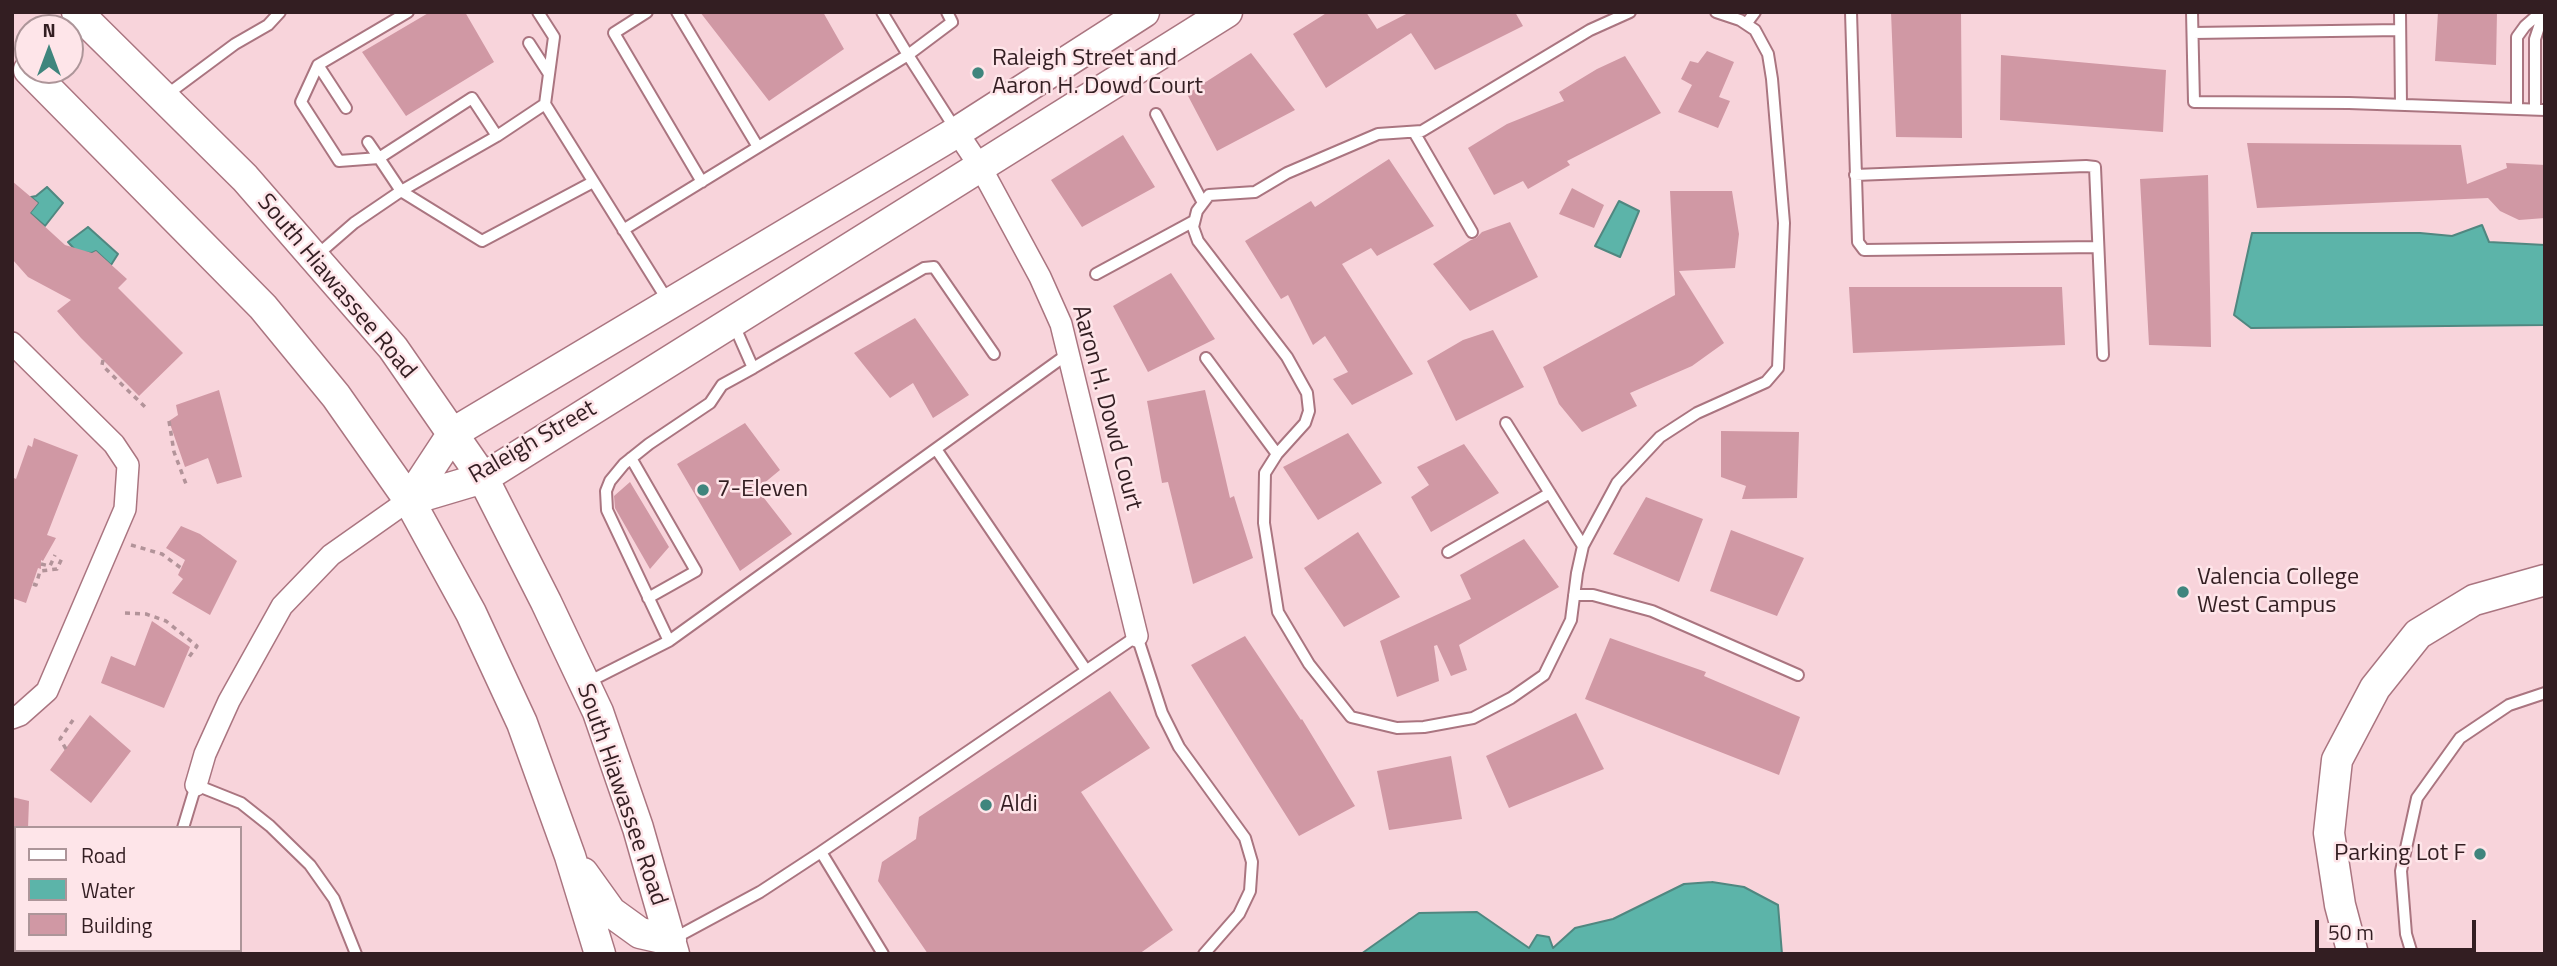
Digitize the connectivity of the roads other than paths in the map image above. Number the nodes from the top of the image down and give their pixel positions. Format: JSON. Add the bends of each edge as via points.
{"nodes":[{"id":1,"x":77,"y":12,"type":"edge"},
{"id":2,"x":280,"y":12,"type":"edge"},
{"id":3,"x":408,"y":12,"type":"edge"},
{"id":4,"x":538,"y":12,"type":"edge"},
{"id":5,"x":648,"y":12,"type":"edge"},
{"id":6,"x":677,"y":12,"type":"edge"},
{"id":7,"x":882,"y":12,"type":"edge"},
{"id":8,"x":947,"y":12,"type":"edge"},
{"id":9,"x":1144,"y":12,"type":"edge"},
{"id":10,"x":1227,"y":12,"type":"edge"},
{"id":11,"x":1630,"y":12,"type":"edge"},
{"id":12,"x":1716,"y":12,"type":"edge"},
{"id":13,"x":1755,"y":12,"type":"edge"},
{"id":14,"x":1851,"y":12,"type":"edge"},
{"id":15,"x":2192,"y":12,"type":"edge"},
{"id":16,"x":2400,"y":12,"type":"edge"},
{"id":17,"x":2543,"y":12,"type":"edge"},
{"id":18,"x":1745,"y":24,"type":"junction"},
{"id":19,"x":2400,"y":30,"type":"junction"},
{"id":20,"x":2193,"y":33,"type":"junction"},
{"id":21,"x":528,"y":43,"type":"dead end"},
{"id":22,"x":908,"y":55,"type":"junction"},
{"id":23,"x":318,"y":65,"type":"junction"},
{"id":24,"x":549,"y":74,"type":"junction"},
{"id":25,"x":44,"y":84,"type":"edge"},
{"id":26,"x":163,"y":97,"type":"junction"},
{"id":27,"x":545,"y":104,"type":"junction"},
{"id":28,"x":2401,"y":105,"type":"junction"},
{"id":29,"x":346,"y":108,"type":"dead end"},
{"id":30,"x":2517,"y":109,"type":"junction"},
{"id":31,"x":2540,"y":110,"type":"edge"},
{"id":32,"x":1156,"y":114,"type":"dead end"},
{"id":33,"x":957,"y":131,"type":"junction"},
{"id":34,"x":1414,"y":132,"type":"junction"},
{"id":35,"x":496,"y":136,"type":"junction"},
{"id":36,"x":368,"y":142,"type":"dead end"},
{"id":37,"x":758,"y":147,"type":"junction"},
{"id":38,"x":379,"y":158,"type":"junction"},
{"id":39,"x":981,"y":168,"type":"junction"},
{"id":40,"x":1856,"y":174,"type":"junction"},
{"id":41,"x":593,"y":182,"type":"junction"},
{"id":42,"x":702,"y":182,"type":"junction"},
{"id":43,"x":401,"y":191,"type":"junction"},
{"id":44,"x":1203,"y":203,"type":"junction"},
{"id":45,"x":1194,"y":222,"type":"junction"},
{"id":46,"x":622,"y":230,"type":"junction"},
{"id":47,"x":1472,"y":232,"type":"dead end"},
{"id":48,"x":2098,"y":247,"type":"junction"},
{"id":49,"x":313,"y":258,"type":"junction"},
{"id":50,"x":1096,"y":275,"type":"dead end"},
{"id":51,"x":669,"y":304,"type":"junction"},
{"id":52,"x":732,"y":322,"type":"junction"},
{"id":53,"x":12,"y":343,"type":"edge"},
{"id":54,"x":994,"y":354,"type":"dead end"},
{"id":55,"x":1069,"y":354,"type":"junction"},
{"id":56,"x":2103,"y":355,"type":"dead end"},
{"id":57,"x":1206,"y":358,"type":"dead end"},
{"id":58,"x":754,"y":368,"type":"junction"},
{"id":59,"x":1506,"y":423,"type":"dead end"},
{"id":60,"x":453,"y":433,"type":"junction"},
{"id":61,"x":936,"y":449,"type":"junction"},
{"id":62,"x":1277,"y":454,"type":"junction"},
{"id":63,"x":631,"y":458,"type":"junction"},
{"id":64,"x":483,"y":478,"type":"junction"},
{"id":65,"x":1550,"y":493,"type":"junction"},
{"id":66,"x":409,"y":500,"type":"junction"},
{"id":67,"x":1583,"y":546,"type":"junction"},
{"id":68,"x":1448,"y":552,"type":"dead end"},
{"id":69,"x":2545,"y":580,"type":"edge"},
{"id":70,"x":1574,"y":595,"type":"junction"},
{"id":71,"x":648,"y":598,"type":"junction"},
{"id":72,"x":1137,"y":636,"type":"junction"},
{"id":73,"x":669,"y":641,"type":"junction"},
{"id":74,"x":1086,"y":670,"type":"junction"},
{"id":75,"x":1798,"y":675,"type":"dead end"},
{"id":76,"x":584,"y":685,"type":"junction"},
{"id":77,"x":2545,"y":692,"type":"edge"},
{"id":78,"x":12,"y":718,"type":"edge"},
{"id":79,"x":196,"y":785,"type":"junction"},
{"id":80,"x":184,"y":826,"type":"edge"},
{"id":81,"x":821,"y":852,"type":"junction"},
{"id":82,"x":570,"y":856,"type":"junction"},
{"id":83,"x":672,"y":947,"type":"edge"},
{"id":84,"x":33,"y":952,"type":"edge"},
{"id":85,"x":54,"y":954,"type":"edge"},
{"id":86,"x":356,"y":954,"type":"edge"},
{"id":87,"x":600,"y":954,"type":"edge"},
{"id":88,"x":883,"y":954,"type":"edge"},
{"id":89,"x":1204,"y":954,"type":"edge"},
{"id":90,"x":2353,"y":954,"type":"edge"},
{"id":91,"x":2412,"y":954,"type":"edge"}],
"edges":[{"from":1,"to":26,"type":"street","name":"South Hiawassee Road"},
{"from":2,"to":26,"type":"lane"},
{"from":3,"to":23,"type":"lane"},
{"from":4,"to":24,"type":"lane","via":[[554,37]]},
{"from":5,"to":42,"type":"lane","via":[[614,33]]},
{"from":6,"to":37,"type":"lane"},
{"from":7,"to":22,"type":"lane"},
{"from":8,"to":22,"type":"lane","via":[[952,22]]},
{"from":9,"to":33,"type":"street","name":"Raleigh Street"},
{"from":10,"to":39,"type":"street","name":"Raleigh Street"},
{"from":11,"to":34,"type":"lane","via":[[1590,30]]},
{"from":12,"to":18,"type":"lane"},
{"from":13,"to":18,"type":"lane"},
{"from":14,"to":40,"type":"lane"},
{"from":15,"to":20,"type":"lane"},
{"from":16,"to":19,"type":"lane"},
{"from":17,"to":30,"type":"lane","via":[[2517,37]]},
{"from":17,"to":31,"type":"lane","via":[[2535,39]]},
{"from":18,"to":67,"type":"lane","via":[[1755,30],[1768,54],[1772,79],[1784,223],[1778,368],[1766,382],[1697,413],[1660,437],[1617,483]]},
{"from":19,"to":20,"type":"lane"},
{"from":19,"to":28,"type":"lane"},
{"from":20,"to":28,"type":"lane","via":[[2194,102]]},
{"from":21,"to":24,"type":"lane"},
{"from":22,"to":33,"type":"lane"},
{"from":22,"to":37,"type":"lane"},
{"from":23,"to":29,"type":"lane"},
{"from":23,"to":38,"type":"lane","via":[[300,102],[340,161]]},
{"from":24,"to":27,"type":"lane"},
{"from":25,"to":66,"type":"street","via":[[263,307],[336,396]]},
{"from":26,"to":49,"type":"street","name":"South Hiawassee Road","via":[[245,178]]},
{"from":27,"to":35,"type":"lane"},
{"from":27,"to":41,"type":"lane"},
{"from":28,"to":30,"type":"lane"},
{"from":30,"to":31,"type":"lane"},
{"from":32,"to":44,"type":"lane"},
{"from":33,"to":39,"type":"street","name":"Aaron H. Dowd Court"},
{"from":33,"to":51,"type":"street","name":"Raleigh Street"},
{"from":34,"to":44,"type":"lane","via":[[1378,134],[1287,173],[1255,192],[1209,195]]},
{"from":34,"to":47,"type":"lane"},
{"from":35,"to":38,"type":"lane","via":[[472,98]]},
{"from":35,"to":43,"type":"lane"},
{"from":36,"to":38,"type":"lane"},
{"from":37,"to":42,"type":"lane"},
{"from":38,"to":43,"type":"lane"},
{"from":39,"to":52,"type":"street","name":"Raleigh Street"},
{"from":39,"to":55,"type":"street","name":"Aaron H. Dowd Court","via":[[1040,277]]},
{"from":40,"to":48,"type":"lane","via":[[1858,242],[1864,250]]},
{"from":40,"to":48,"type":"lane","via":[[2095,167]]},
{"from":41,"to":43,"type":"lane","via":[[482,241]]},
{"from":41,"to":46,"type":"lane"},
{"from":42,"to":46,"type":"lane"},
{"from":43,"to":49,"type":"lane"},
{"from":44,"to":45,"type":"lane"},
{"from":45,"to":50,"type":"lane"},
{"from":45,"to":62,"type":"lane","via":[[1198,241],[1287,357],[1307,393],[1305,423]]},
{"from":46,"to":51,"type":"lane"},
{"from":48,"to":56,"type":"lane"},
{"from":49,"to":60,"type":"street","name":"South Hiawassee Road","via":[[393,348]]},
{"from":51,"to":60,"type":"street","name":"Raleigh Street"},
{"from":52,"to":58,"type":"lane"},
{"from":52,"to":64,"type":"street","name":"Raleigh Street"},
{"from":53,"to":78,"type":"street","via":[[114,444],[128,466],[125,509],[47,691]]},
{"from":54,"to":58,"type":"lane","via":[[934,267],[924,268]]},
{"from":55,"to":61,"type":"lane"},
{"from":55,"to":72,"type":"street","name":"Aaron H. Dowd Court"},
{"from":57,"to":62,"type":"lane"},
{"from":58,"to":63,"type":"lane","via":[[722,386],[710,402]]},
{"from":59,"to":65,"type":"lane"},
{"from":60,"to":64,"type":"street","name":"South Hiawassee Road"},
{"from":60,"to":66,"type":"street","name":"Raleigh Street"},
{"from":61,"to":73,"type":"lane"},
{"from":61,"to":74,"type":"lane"},
{"from":62,"to":70,"type":"lane","via":[[1265,473],[1264,523],[1278,612],[1309,664],[1351,717],[1396,728],[1423,727],[1473,718],[1511,698],[1545,675],[1572,620]]},
{"from":63,"to":71,"type":"lane","via":[[610,481],[607,510]]},
{"from":63,"to":71,"type":"lane","via":[[696,572]]},
{"from":64,"to":66,"type":"street","name":"Raleigh Street"},
{"from":64,"to":76,"type":"street","name":"South Hiawassee Road"},
{"from":65,"to":67,"type":"lane"},
{"from":65,"to":68,"type":"lane"},
{"from":66,"to":79,"type":"street","via":[[331,555],[282,606],[229,701]]},
{"from":66,"to":82,"type":"street","via":[[471,613],[522,723]]},
{"from":67,"to":70,"type":"lane"},
{"from":69,"to":90,"type":"street","via":[[2474,600],[2418,634],[2375,688],[2337,760],[2329,833]]},
{"from":70,"to":75,"type":"lane","via":[[1593,595],[1652,611]]},
{"from":71,"to":73,"type":"lane"},
{"from":72,"to":74,"type":"lane"},
{"from":72,"to":89,"type":"lane","via":[[1158,702],[1179,747],[1245,838],[1252,862],[1250,891],[1239,914]]},
{"from":73,"to":76,"type":"lane"},
{"from":74,"to":81,"type":"lane"},
{"from":76,"to":83,"type":"street","name":"South Hiawassee Road","via":[[598,712],[638,828]]},
{"from":77,"to":91,"type":"lane","via":[[2509,705],[2459,738],[2417,798],[2401,871]]},
{"from":79,"to":80,"type":"lane"},
{"from":79,"to":86,"type":"lane","via":[[241,803],[310,865],[334,899]]},
{"from":81,"to":83,"type":"lane"},
{"from":81,"to":88,"type":"lane"},
{"from":82,"to":83,"type":"street","via":[[611,912],[640,933]]},
{"from":82,"to":87,"type":"street"},
{"from":84,"to":85,"type":"lane"}]}
